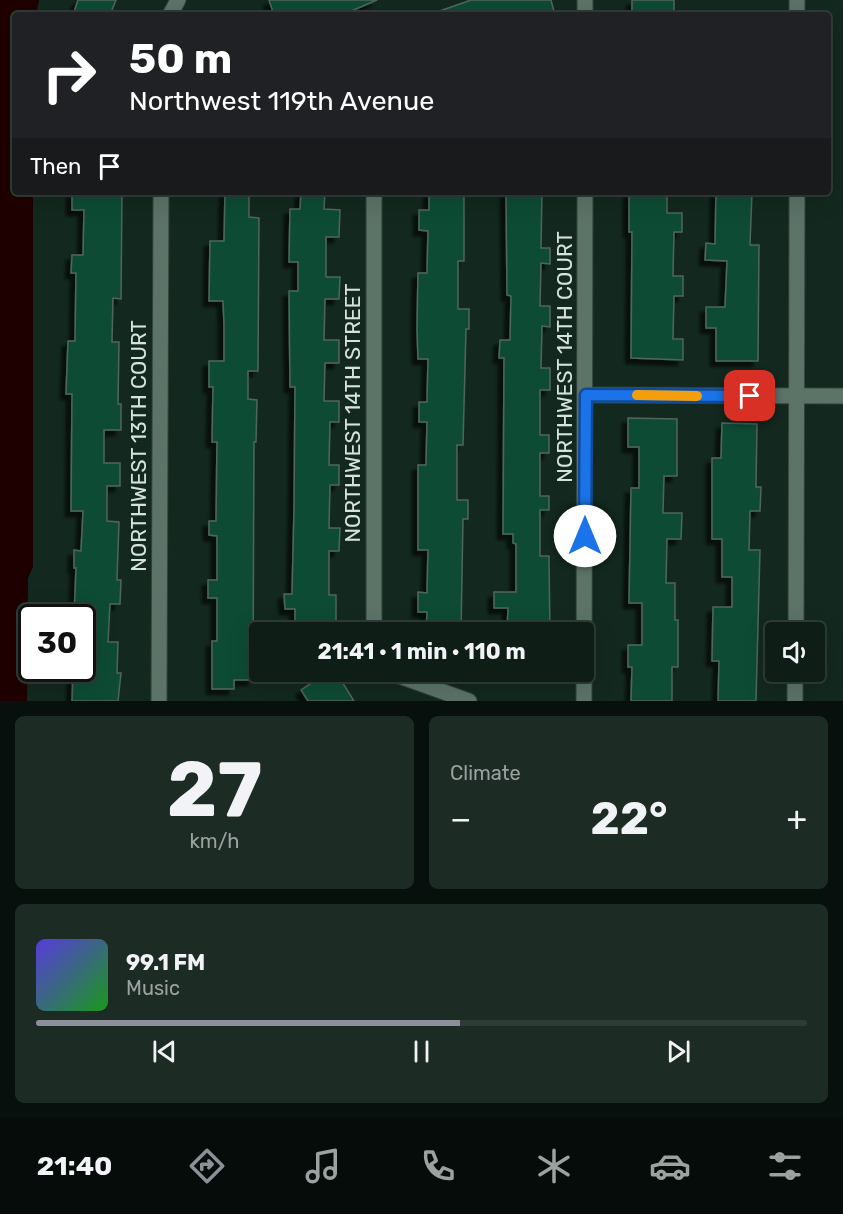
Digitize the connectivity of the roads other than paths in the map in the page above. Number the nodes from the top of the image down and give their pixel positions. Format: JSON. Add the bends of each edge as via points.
{"nodes":[{"id":1,"x":161,"y":195,"type":"edge"},
{"id":2,"x":374,"y":195,"type":"edge"},
{"id":3,"x":585,"y":195,"type":"edge"},
{"id":4,"x":796,"y":195,"type":"edge"},
{"id":5,"x":586,"y":395,"type":"junction"},
{"id":6,"x":796,"y":396,"type":"junction"},
{"id":7,"x":843,"y":396,"type":"edge"},
{"id":8,"x":374,"y":622,"type":"edge"},
{"id":9,"x":795,"y":622,"type":"edge"},
{"id":10,"x":416,"y":682,"type":"edge"},
{"id":11,"x":795,"y":682,"type":"edge"},
{"id":12,"x":159,"y":701,"type":"edge"},
{"id":13,"x":469,"y":701,"type":"edge"},
{"id":14,"x":584,"y":701,"type":"edge"},
{"id":15,"x":795,"y":701,"type":"edge"}],
"edges":[{"from":1,"to":12,"type":"street","name":"NORTHWEST 13TH COURT"},
{"from":2,"to":8,"type":"street","name":"NORTHWEST 14TH STREET"},
{"from":3,"to":5,"type":"street","name":"NORTHWEST 14TH COURT"},
{"from":4,"to":6,"type":"street"},
{"from":5,"to":6,"type":"street"},
{"from":5,"to":14,"type":"street","name":"NORTHWEST 14TH COURT"},
{"from":6,"to":7,"type":"street"},
{"from":6,"to":9,"type":"street"},
{"from":10,"to":13,"type":"street"},
{"from":11,"to":15,"type":"street"}]}
